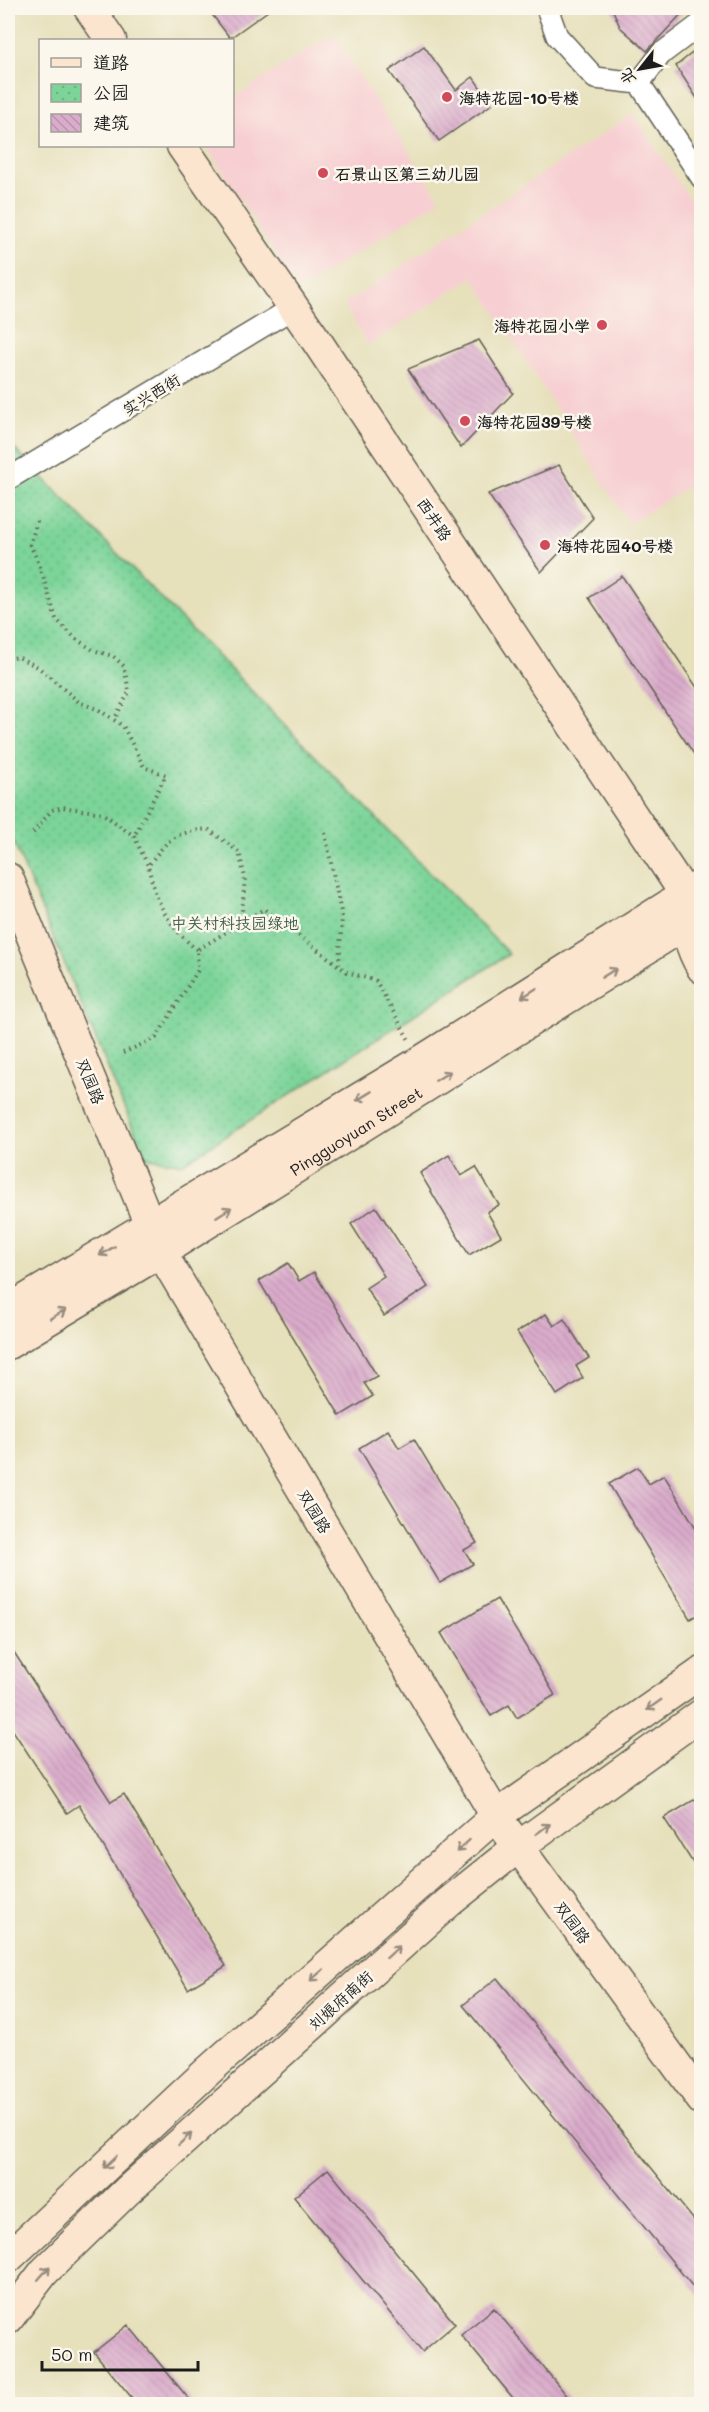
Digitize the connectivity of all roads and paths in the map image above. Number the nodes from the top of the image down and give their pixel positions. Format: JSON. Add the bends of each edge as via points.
{"nodes":[{"id":1,"x":89,"y":8,"type":"edge"},
{"id":2,"x":547,"y":8,"type":"edge"},
{"id":3,"x":702,"y":23,"type":"edge"},
{"id":4,"x":110,"y":39,"type":"edge"},
{"id":5,"x":639,"y":83,"type":"junction"},
{"id":6,"x":183,"y":147,"type":"edge"},
{"id":7,"x":702,"y":178,"type":"edge"},
{"id":8,"x":293,"y":308,"type":"junction"},
{"id":9,"x":8,"y":479,"type":"edge"},
{"id":10,"x":37,"y":521,"type":"dead end"},
{"id":11,"x":8,"y":659,"type":"edge"},
{"id":12,"x":114,"y":720,"type":"junction"},
{"id":13,"x":33,"y":833,"type":"dead end"},
{"id":14,"x":325,"y":833,"type":"dead end"},
{"id":15,"x":134,"y":836,"type":"junction"},
{"id":16,"x":148,"y":866,"type":"junction"},
{"id":17,"x":8,"y":878,"type":"edge"},
{"id":18,"x":695,"y":904,"type":"edge"},
{"id":19,"x":241,"y":923,"type":"junction"},
{"id":20,"x":197,"y":950,"type":"junction"},
{"id":21,"x":338,"y":965,"type":"junction"},
{"id":22,"x":702,"y":968,"type":"edge"},
{"id":23,"x":123,"y":1053,"type":"dead end"},
{"id":24,"x":421,"y":1061,"type":"junction"},
{"id":25,"x":155,"y":1238,"type":"junction"},
{"id":26,"x":8,"y":1310,"type":"edge"},
{"id":27,"x":8,"y":1344,"type":"edge"},
{"id":28,"x":702,"y":1672,"type":"edge"},
{"id":29,"x":702,"y":1714,"type":"edge"},
{"id":30,"x":496,"y":1816,"type":"junction"},
{"id":31,"x":518,"y":1847,"type":"junction"},
{"id":32,"x":702,"y":2100,"type":"edge"},
{"id":33,"x":8,"y":2258,"type":"edge"},
{"id":34,"x":8,"y":2319,"type":"edge"}],
"edges":[{"from":1,"to":4,"type":"main road"},
{"from":2,"to":5,"type":"street","via":[[557,36],[595,78]]},
{"from":3,"to":5,"type":"street","via":[[661,54]]},
{"from":5,"to":7,"type":"street"},
{"from":6,"to":8,"type":"main road","name":"西井路"},
{"from":8,"to":9,"type":"street","name":"实兴西街"},
{"from":8,"to":18,"type":"main road","name":"西井路"},
{"from":10,"to":12,"type":"path","via":[[30,545],[56,619],[76,639],[113,656],[124,666],[129,692]]},
{"from":11,"to":12,"type":"path","via":[[18,657],[38,667],[79,702]]},
{"from":12,"to":15,"type":"path","via":[[123,726],[144,767],[166,776]]},
{"from":13,"to":15,"type":"path","via":[[52,810],[62,807],[102,813]]},
{"from":14,"to":21,"type":"path","via":[[342,916]]},
{"from":15,"to":16,"type":"path"},
{"from":16,"to":19,"type":"path","via":[[164,844],[183,832],[208,829],[239,852],[245,878]]},
{"from":16,"to":20,"type":"path","via":[[155,895],[168,922]]},
{"from":17,"to":25,"type":"main road","name":"双园路"},
{"from":18,"to":22,"type":"main road","via":[[693,954]]},
{"from":18,"to":24,"type":"main road","name":"Pingguoyuan Street","one_way":true},
{"from":25,"to":18,"type":"main road","name":"Pingguoyuan Street","one_way":true},
{"from":19,"to":20,"type":"path"},
{"from":19,"to":21,"type":"path","via":[[264,909]]},
{"from":20,"to":23,"type":"path","via":[[198,970],[156,1038]]},
{"from":21,"to":24,"type":"path","via":[[376,981]]},
{"from":24,"to":25,"type":"main road","name":"Pingguoyuan Street","one_way":true},
{"from":25,"to":26,"type":"main road","name":"Pingguoyuan Street","one_way":true},
{"from":27,"to":25,"type":"main road","name":"Pingguoyuan Street","one_way":true},
{"from":25,"to":30,"type":"main road","name":"双园路"},
{"from":28,"to":30,"type":"main road","name":"刘娘府南街","one_way":true},
{"from":31,"to":29,"type":"main road","name":"刘娘府南街","one_way":true},
{"from":30,"to":31,"type":"main road","name":"双园路"},
{"from":30,"to":33,"type":"main road","name":"刘娘府南街","one_way":true,"via":[[208,2071]]},
{"from":31,"to":32,"type":"main road","name":"双园路"},
{"from":34,"to":31,"type":"main road","name":"刘娘府南街","one_way":true,"via":[[44,2272],[127,2191],[449,1902]]}]}
